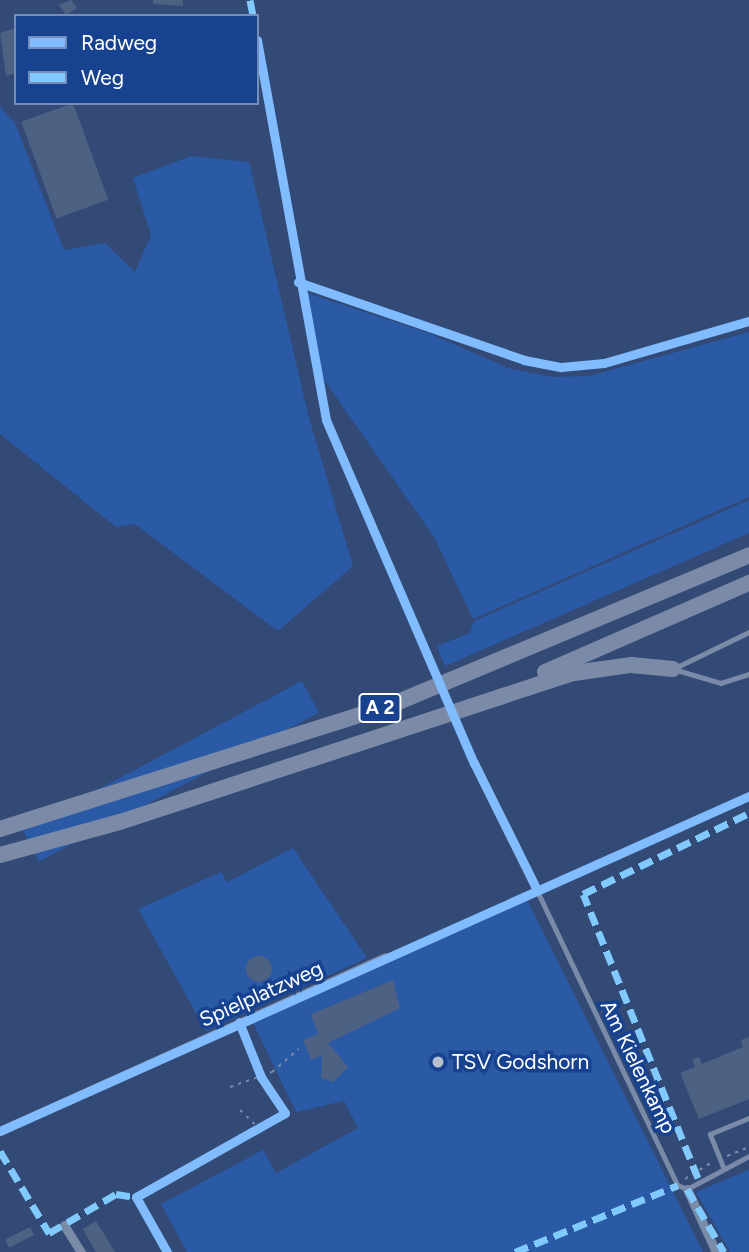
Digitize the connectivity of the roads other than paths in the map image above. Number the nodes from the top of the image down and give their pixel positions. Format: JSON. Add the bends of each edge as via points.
{"nodes":[{"id":1,"x":749,"y":555,"type":"edge"},
{"id":2,"x":749,"y":583,"type":"edge"},
{"id":3,"x":749,"y":632,"type":"edge"},
{"id":4,"x":673,"y":669,"type":"junction"},
{"id":5,"x":749,"y":674,"type":"edge"},
{"id":6,"x":445,"y":713,"type":"junction"},
{"id":7,"x":0,"y":829,"type":"edge"},
{"id":8,"x":0,"y":855,"type":"edge"},
{"id":9,"x":537,"y":890,"type":"joint"},
{"id":10,"x":385,"y":957,"type":"joint"},
{"id":11,"x":749,"y":1118,"type":"edge"},
{"id":12,"x":0,"y":1131,"type":"edge"},
{"id":13,"x":749,"y":1156,"type":"edge"},
{"id":14,"x":723,"y":1167,"type":"junction"},
{"id":15,"x":687,"y":1189,"type":"junction"},
{"id":16,"x":64,"y":1224,"type":"dead end"},
{"id":17,"x":81,"y":1252,"type":"edge"},
{"id":18,"x":716,"y":1252,"type":"edge"}],
"edges":[{"from":1,"to":7,"type":"highway","number":"A 2","via":[[391,705]]},
{"from":2,"to":6,"type":"highway","number":"A 2"},
{"from":3,"to":4,"type":"lane"},
{"from":4,"to":5,"type":"lane","via":[[721,682]]},
{"from":4,"to":6,"type":"highway","via":[[631,665],[574,673]]},
{"from":6,"to":8,"type":"highway","number":"A 2","via":[[186,802]]},
{"from":9,"to":10,"type":"lane","name":"Spielplatzweg"},
{"from":9,"to":15,"type":"lane","name":"Am Kielenkamp","via":[[631,1098],[674,1180]]},
{"from":10,"to":12,"type":"street","name":"Spielplatzweg"},
{"from":11,"to":14,"type":"lane","via":[[710,1134]]},
{"from":13,"to":14,"type":"lane"},
{"from":14,"to":15,"type":"lane"},
{"from":15,"to":18,"type":"street","name":"Am Kielenkamp"},
{"from":16,"to":17,"type":"street"}]}
